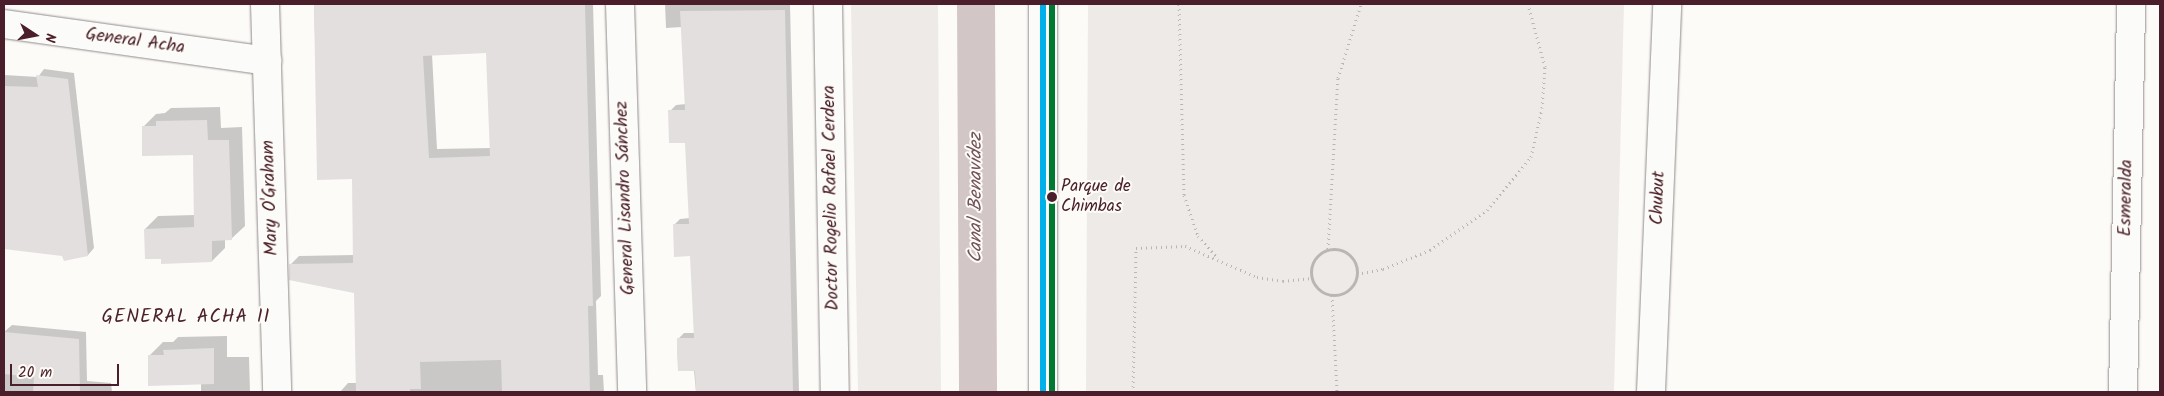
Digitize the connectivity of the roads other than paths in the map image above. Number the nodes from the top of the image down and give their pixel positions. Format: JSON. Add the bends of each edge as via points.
{"nodes":[{"id":1,"x":265,"y":4,"type":"edge"},
{"id":2,"x":620,"y":4,"type":"edge"},
{"id":3,"x":828,"y":4,"type":"edge"},
{"id":4,"x":1043,"y":4,"type":"edge"},
{"id":5,"x":1667,"y":4,"type":"edge"},
{"id":6,"x":2131,"y":4,"type":"edge"},
{"id":7,"x":4,"y":24,"type":"edge"},
{"id":8,"x":267,"y":61,"type":"junction"},
{"id":9,"x":277,"y":392,"type":"edge"},
{"id":10,"x":632,"y":392,"type":"edge"},
{"id":11,"x":835,"y":392,"type":"edge"},
{"id":12,"x":1043,"y":392,"type":"edge"},
{"id":13,"x":1651,"y":392,"type":"edge"},
{"id":14,"x":2122,"y":392,"type":"edge"}],
"edges":[{"from":1,"to":8,"type":"street","name":"Mary O'Graham"},
{"from":2,"to":10,"type":"street","name":"General Lisandro Sánchez"},
{"from":3,"to":11,"type":"street","name":"Doctor Rogelio Rafael Cerdera"},
{"from":4,"to":12,"type":"street"},
{"from":5,"to":13,"type":"street","name":"Chubut"},
{"from":6,"to":14,"type":"street","name":"Esmeralda"},
{"from":7,"to":8,"type":"street","name":"General Acha"},
{"from":8,"to":9,"type":"street","name":"Mary O'Graham"}]}
